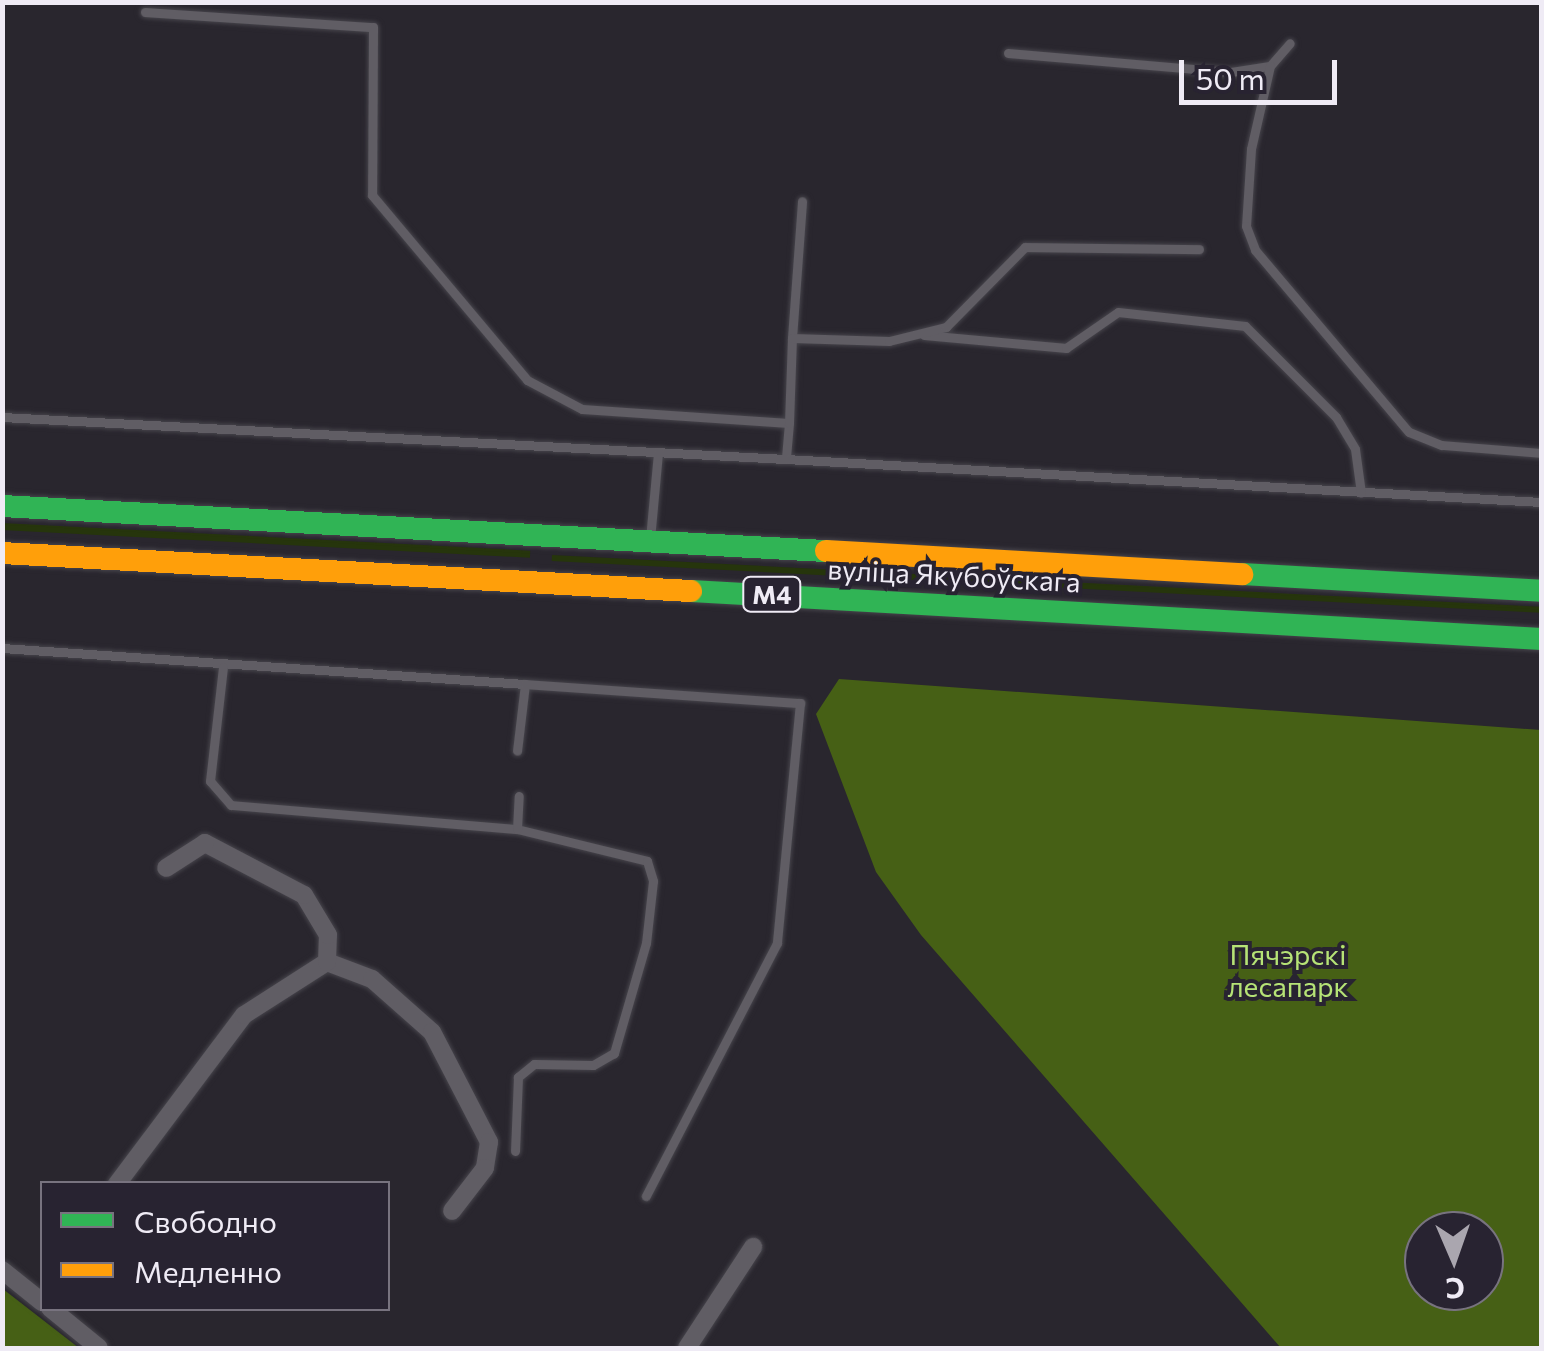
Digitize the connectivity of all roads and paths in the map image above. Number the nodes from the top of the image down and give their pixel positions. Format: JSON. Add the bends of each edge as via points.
{"nodes":[{"id":1,"x":145,"y":12,"type":"dead end"},
{"id":2,"x":1290,"y":43,"type":"dead end"},
{"id":3,"x":1008,"y":52,"type":"dead end"},
{"id":4,"x":1270,"y":66,"type":"junction"},
{"id":5,"x":802,"y":201,"type":"dead end"},
{"id":6,"x":1199,"y":249,"type":"dead end"},
{"id":7,"x":924,"y":336,"type":"junction"},
{"id":8,"x":792,"y":338,"type":"junction"},
{"id":9,"x":2,"y":417,"type":"edge"},
{"id":10,"x":788,"y":424,"type":"junction"},
{"id":11,"x":658,"y":452,"type":"junction"},
{"id":12,"x":1542,"y":453,"type":"edge"},
{"id":13,"x":786,"y":459,"type":"junction"},
{"id":14,"x":1360,"y":493,"type":"junction"},
{"id":15,"x":1542,"y":502,"type":"edge"},
{"id":16,"x":2,"y":506,"type":"edge"},
{"id":17,"x":650,"y":542,"type":"junction"},
{"id":18,"x":2,"y":553,"type":"edge"},
{"id":19,"x":1542,"y":591,"type":"edge"},
{"id":20,"x":1542,"y":639,"type":"edge"},
{"id":21,"x":2,"y":648,"type":"edge"},
{"id":22,"x":223,"y":667,"type":"junction"},
{"id":23,"x":525,"y":684,"type":"junction"},
{"id":24,"x":516,"y":751,"type":"dead end"},
{"id":25,"x":518,"y":796,"type":"dead end"},
{"id":26,"x":517,"y":829,"type":"junction"},
{"id":27,"x":166,"y":868,"type":"dead end"},
{"id":28,"x":327,"y":962,"type":"junction"},
{"id":29,"x":516,"y":1151,"type":"dead end"},
{"id":30,"x":119,"y":1181,"type":"edge"},
{"id":31,"x":646,"y":1196,"type":"dead end"},
{"id":32,"x":452,"y":1211,"type":"dead end"},
{"id":33,"x":753,"y":1248,"type":"dead end"},
{"id":34,"x":2,"y":1270,"type":"edge"},
{"id":35,"x":39,"y":1291,"type":"edge"},
{"id":36,"x":54,"y":1311,"type":"edge"},
{"id":37,"x":98,"y":1348,"type":"edge"},
{"id":38,"x":687,"y":1348,"type":"edge"}],
"edges":[{"from":1,"to":10,"type":"lane","via":[[373,27],[372,196],[527,380],[582,410]]},
{"from":2,"to":4,"type":"lane"},
{"from":3,"to":4,"type":"lane","via":[[1231,72]]},
{"from":4,"to":12,"type":"lane","via":[[1251,149],[1246,226],[1255,250],[1409,432],[1442,445]]},
{"from":5,"to":8,"type":"lane"},
{"from":6,"to":7,"type":"lane","via":[[1025,247],[971,308]]},
{"from":7,"to":8,"type":"lane"},
{"from":7,"to":14,"type":"lane","via":[[1066,348],[1118,312],[1245,326],[1336,416],[1355,450]]},
{"from":8,"to":10,"type":"lane"},
{"from":9,"to":11,"type":"lane"},
{"from":10,"to":13,"type":"lane"},
{"from":11,"to":13,"type":"lane"},
{"from":11,"to":17,"type":"lane"},
{"from":13,"to":14,"type":"lane"},
{"from":14,"to":15,"type":"lane"},
{"from":16,"to":17,"type":"main road","name":"вуліца Якубоўскага","number":"М4"},
{"from":17,"to":19,"type":"main road","name":"вуліца Якубоўскага","number":"М4"},
{"from":18,"to":20,"type":"main road","name":"вуліца Якубоўскага","number":"М4"},
{"from":21,"to":22,"type":"lane"},
{"from":22,"to":23,"type":"lane"},
{"from":22,"to":26,"type":"lane","via":[[210,780],[231,805]]},
{"from":23,"to":24,"type":"lane"},
{"from":23,"to":31,"type":"lane","via":[[800,702],[776,943]]},
{"from":25,"to":26,"type":"lane"},
{"from":26,"to":29,"type":"lane","via":[[632,852],[647,861],[653,881],[646,943],[614,1054],[593,1065],[534,1064],[518,1077]]},
{"from":27,"to":28,"type":"street","via":[[205,843],[304,895],[328,935]]},
{"from":28,"to":30,"type":"street","via":[[244,1015]]},
{"from":28,"to":32,"type":"street","via":[[372,980],[432,1032],[490,1142],[485,1168]]},
{"from":33,"to":38,"type":"street"},
{"from":34,"to":35,"type":"street"},
{"from":36,"to":37,"type":"street"}]}
